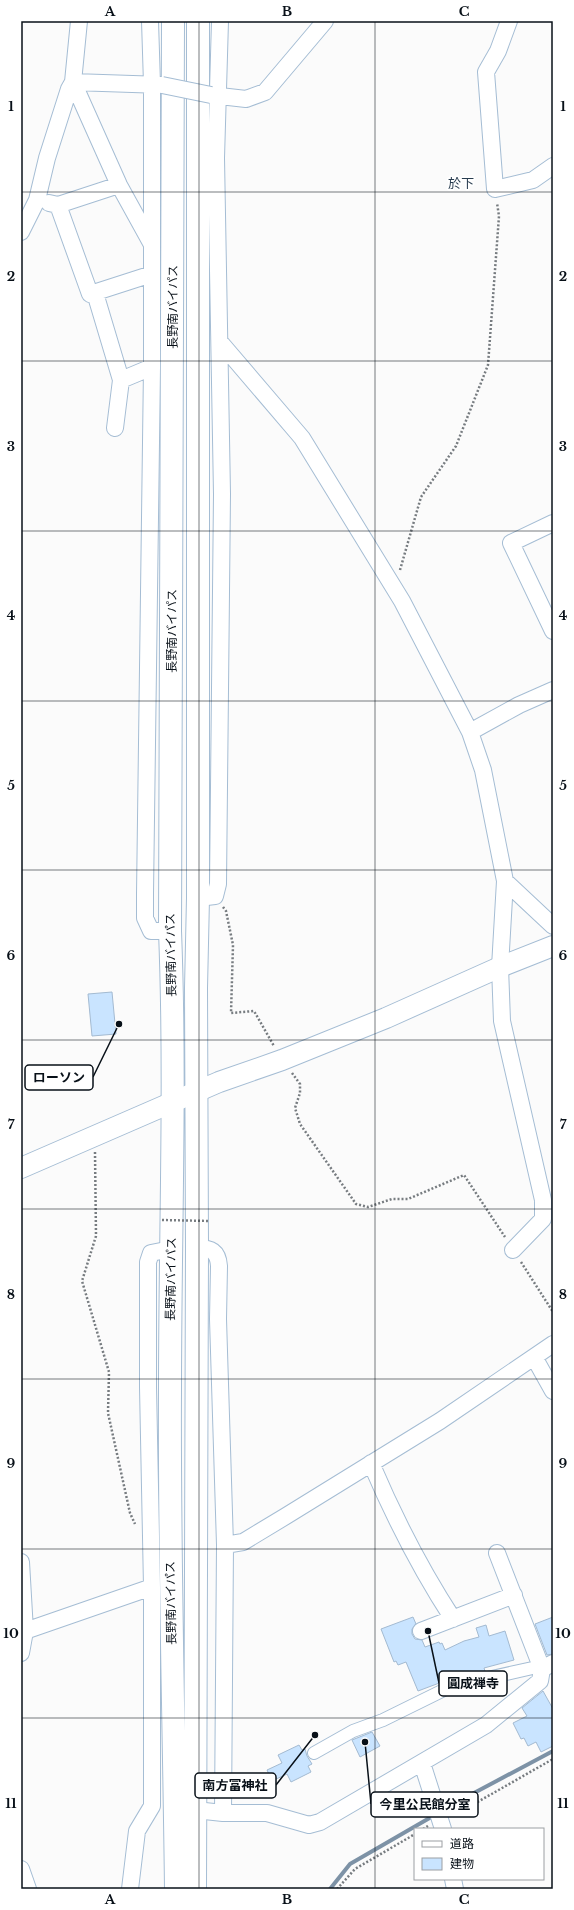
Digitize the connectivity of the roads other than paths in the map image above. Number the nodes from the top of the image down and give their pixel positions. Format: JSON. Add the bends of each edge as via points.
{"nodes":[{"id":1,"x":79,"y":21,"type":"edge"},
{"id":2,"x":150,"y":21,"type":"edge"},
{"id":3,"x":173,"y":21,"type":"edge"},
{"id":4,"x":198,"y":21,"type":"edge"},
{"id":5,"x":220,"y":21,"type":"edge"},
{"id":6,"x":325,"y":21,"type":"edge"},
{"id":7,"x":509,"y":21,"type":"edge"},
{"id":8,"x":73,"y":82,"type":"junction"},
{"id":9,"x":157,"y":84,"type":"junction"},
{"id":10,"x":215,"y":96,"type":"junction"},
{"id":11,"x":553,"y":166,"type":"edge"},
{"id":12,"x":119,"y":185,"type":"junction"},
{"id":13,"x":37,"y":200,"type":"junction"},
{"id":14,"x":58,"y":205,"type":"junction"},
{"id":15,"x":21,"y":232,"type":"edge"},
{"id":16,"x":151,"y":244,"type":"junction"},
{"id":17,"x":152,"y":274,"type":"junction"},
{"id":18,"x":95,"y":293,"type":"junction"},
{"id":19,"x":220,"y":342,"type":"junction"},
{"id":20,"x":152,"y":367,"type":"junction"},
{"id":21,"x":121,"y":380,"type":"junction"},
{"id":22,"x":116,"y":428,"type":"dead end"},
{"id":23,"x":222,"y":494,"type":"junction"},
{"id":24,"x":150,"y":495,"type":"junction"},
{"id":25,"x":198,"y":495,"type":"junction"},
{"id":26,"x":172,"y":496,"type":"junction"},
{"id":27,"x":553,"y":523,"type":"edge"},
{"id":28,"x":553,"y":631,"type":"edge"},
{"id":29,"x":550,"y":693,"type":"edge"},
{"id":30,"x":470,"y":732,"type":"junction"},
{"id":31,"x":505,"y":881,"type":"junction"},
{"id":32,"x":206,"y":897,"type":"junction"},
{"id":33,"x":553,"y":926,"type":"edge"},
{"id":34,"x":170,"y":931,"type":"junction"},
{"id":35,"x":553,"y":946,"type":"edge"},
{"id":36,"x":500,"y":967,"type":"junction"},
{"id":37,"x":197,"y":1093,"type":"junction"},
{"id":38,"x":172,"y":1104,"type":"junction"},
{"id":39,"x":21,"y":1168,"type":"edge"},
{"id":40,"x":197,"y":1248,"type":"junction"},
{"id":41,"x":171,"y":1249,"type":"junction"},
{"id":42,"x":513,"y":1250,"type":"road end"},
{"id":43,"x":553,"y":1344,"type":"edge"},
{"id":44,"x":534,"y":1357,"type":"junction"},
{"id":45,"x":553,"y":1391,"type":"edge"},
{"id":46,"x":371,"y":1463,"type":"junction"},
{"id":47,"x":225,"y":1545,"type":"junction"},
{"id":48,"x":497,"y":1553,"type":"dead end"},
{"id":49,"x":21,"y":1562,"type":"edge"},
{"id":50,"x":152,"y":1587,"type":"junction"},
{"id":51,"x":514,"y":1595,"type":"junction"},
{"id":52,"x":453,"y":1619,"type":"junction"},
{"id":53,"x":24,"y":1632,"type":"junction"},
{"id":54,"x":421,"y":1632,"type":"dead end"},
{"id":55,"x":21,"y":1653,"type":"edge"},
{"id":56,"x":548,"y":1666,"type":"edge"},
{"id":57,"x":314,"y":1753,"type":"dead end"},
{"id":58,"x":422,"y":1763,"type":"junction"},
{"id":59,"x":152,"y":1806,"type":"junction"},
{"id":60,"x":174,"y":1808,"type":"junction"},
{"id":61,"x":196,"y":1810,"type":"junction"},
{"id":62,"x":223,"y":1813,"type":"junction"},
{"id":63,"x":442,"y":1825,"type":"edge"},
{"id":64,"x":21,"y":1869,"type":"edge"},
{"id":65,"x":28,"y":1889,"type":"edge"},
{"id":66,"x":130,"y":1889,"type":"edge"},
{"id":67,"x":176,"y":1889,"type":"edge"},
{"id":68,"x":195,"y":1889,"type":"edge"}],
"edges":[{"from":1,"to":8,"type":"street"},
{"from":2,"to":9,"type":"street"},
{"from":3,"to":26,"type":"highway","name":"長野南バイパス"},
{"from":4,"to":25,"type":"highway","name":"長野南バイパス"},
{"from":5,"to":10,"type":"street"},
{"from":6,"to":10,"type":"street","via":[[265,92],[246,99]]},
{"from":7,"to":11,"type":"street","via":[[498,51],[486,72],[495,189],[533,180]]},
{"from":8,"to":9,"type":"street"},
{"from":8,"to":12,"type":"street"},
{"from":8,"to":13,"type":"street","via":[[47,158]]},
{"from":9,"to":10,"type":"street","bridge":true},
{"from":9,"to":16,"type":"street"},
{"from":10,"to":19,"type":"street"},
{"from":12,"to":14,"type":"street"},
{"from":12,"to":16,"type":"street"},
{"from":13,"to":14,"type":"street"},
{"from":13,"to":15,"type":"street"},
{"from":14,"to":18,"type":"street","via":[[90,294]]},
{"from":16,"to":17,"type":"street"},
{"from":17,"to":18,"type":"street"},
{"from":17,"to":20,"type":"street"},
{"from":18,"to":21,"type":"street"},
{"from":19,"to":23,"type":"street"},
{"from":19,"to":30,"type":"street","via":[[302,438],[394,587]]},
{"from":20,"to":21,"type":"street"},
{"from":20,"to":24,"type":"street"},
{"from":21,"to":22,"type":"street"},
{"from":23,"to":25,"type":"street"},
{"from":23,"to":32,"type":"street","via":[[218,884]]},
{"from":24,"to":26,"type":"street"},
{"from":24,"to":34,"type":"street","via":[[145,918],[151,931]]},
{"from":25,"to":32,"type":"highway","name":"長野南バイパス"},
{"from":26,"to":34,"type":"highway","name":"長野南バイパス"},
{"from":27,"to":28,"type":"street","via":[[510,543]]},
{"from":29,"to":30,"type":"street","via":[[519,705]]},
{"from":30,"to":31,"type":"street","via":[[483,770]]},
{"from":31,"to":33,"type":"street"},
{"from":31,"to":36,"type":"street"},
{"from":32,"to":37,"type":"highway","name":"長野南バイパス","via":[[196,988]]},
{"from":34,"to":38,"type":"highway","name":"長野南バイパス"},
{"from":35,"to":36,"type":"street"},
{"from":36,"to":37,"type":"street","via":[[386,1018],[282,1060],[219,1082]]},
{"from":36,"to":42,"type":"street","via":[[502,1021],[543,1200],[543,1219]]},
{"from":37,"to":38,"type":"street"},
{"from":37,"to":40,"type":"highway","name":"長野南バイパス"},
{"from":38,"to":39,"type":"street"},
{"from":38,"to":41,"type":"highway","name":"長野南バイパス"},
{"from":40,"to":47,"type":"street","via":[[209,1248],[219,1258],[218,1319]]},
{"from":40,"to":61,"type":"highway","name":"長野南バイパス"},
{"from":41,"to":50,"type":"street","via":[[151,1252],[148,1262]]},
{"from":41,"to":60,"type":"highway","name":"長野南バイパス"},
{"from":43,"to":44,"type":"street"},
{"from":44,"to":45,"type":"street"},
{"from":44,"to":46,"type":"street","via":[[440,1421]]},
{"from":46,"to":47,"type":"street","via":[[243,1542]]},
{"from":46,"to":52,"type":"street","via":[[388,1505]]},
{"from":47,"to":62,"type":"street"},
{"from":48,"to":51,"type":"street"},
{"from":49,"to":53,"type":"street"},
{"from":50,"to":53,"type":"street"},
{"from":50,"to":59,"type":"street"},
{"from":51,"to":52,"type":"street"},
{"from":51,"to":56,"type":"street"},
{"from":52,"to":54,"type":"street"},
{"from":53,"to":55,"type":"street"},
{"from":56,"to":57,"type":"street","via":[[452,1686],[353,1731]]},
{"from":56,"to":58,"type":"street","via":[[540,1681],[492,1720]]},
{"from":58,"to":62,"type":"street","via":[[310,1826],[267,1814]]},
{"from":58,"to":63,"type":"street"},
{"from":59,"to":60,"type":"street"},
{"from":59,"to":66,"type":"street","via":[[138,1831]]},
{"from":60,"to":61,"type":"street"},
{"from":60,"to":67,"type":"highway","name":"長野南バイパス"},
{"from":61,"to":62,"type":"street"},
{"from":61,"to":68,"type":"highway","name":"長野南バイパス"},
{"from":64,"to":65,"type":"street"}]}
